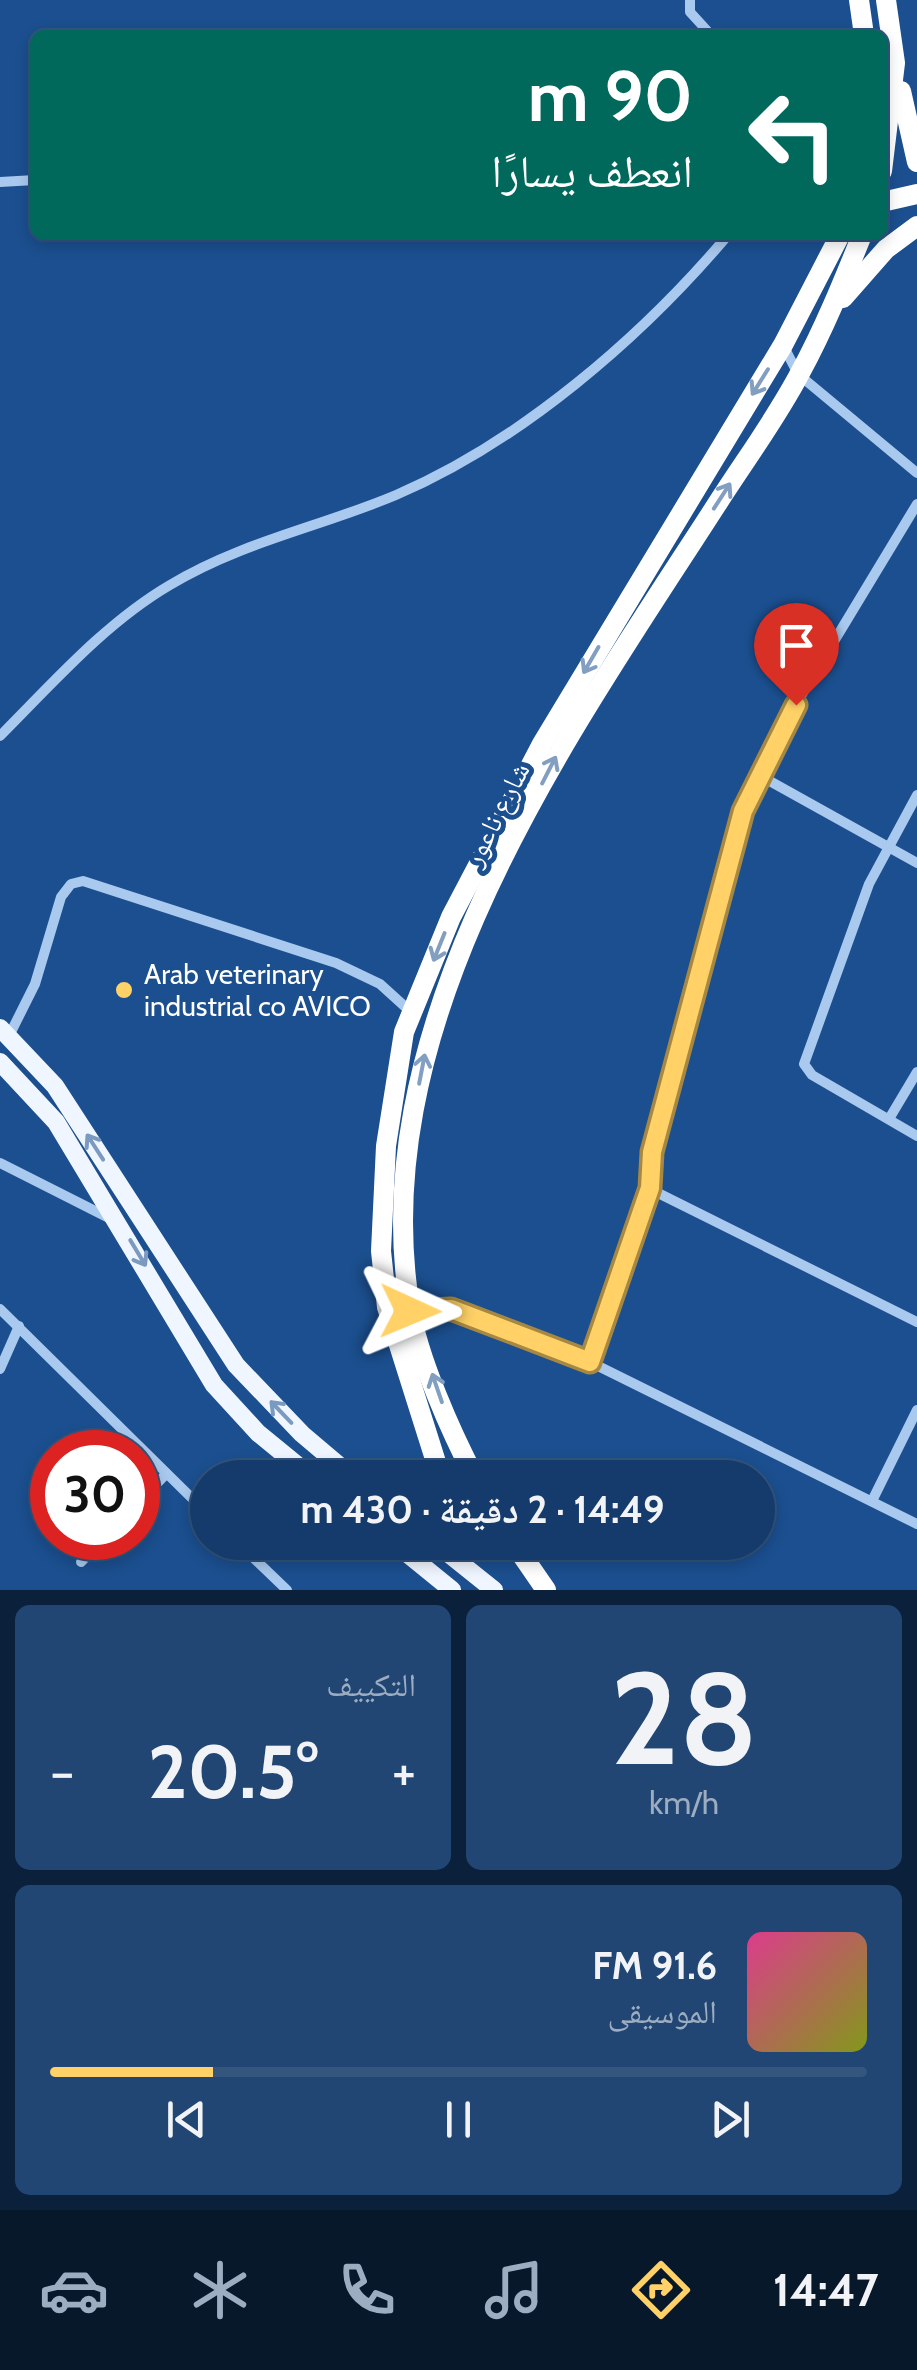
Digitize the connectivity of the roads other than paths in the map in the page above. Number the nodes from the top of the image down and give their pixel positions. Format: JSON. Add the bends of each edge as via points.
{"nodes":[{"id":1,"x":690,"y":0,"type":"edge"},
{"id":2,"x":859,"y":0,"type":"edge"},
{"id":3,"x":886,"y":0,"type":"edge"},
{"id":4,"x":706,"y":30,"type":"edge"},
{"id":5,"x":863,"y":30,"type":"edge"},
{"id":6,"x":895,"y":63,"type":"junction"},
{"id":7,"x":888,"y":122,"type":"edge"},
{"id":8,"x":917,"y":162,"type":"edge"},
{"id":9,"x":30,"y":180,"type":"edge"},
{"id":10,"x":0,"y":182,"type":"edge"},
{"id":11,"x":917,"y":194,"type":"edge"},
{"id":12,"x":888,"y":201,"type":"edge"},
{"id":13,"x":917,"y":210,"type":"edge"},
{"id":14,"x":888,"y":212,"type":"edge"},
{"id":15,"x":917,"y":226,"type":"edge"},
{"id":16,"x":723,"y":240,"type":"edge"},
{"id":17,"x":837,"y":240,"type":"edge"},
{"id":18,"x":860,"y":240,"type":"edge"},
{"id":19,"x":832,"y":310,"type":"junction"},
{"id":20,"x":783,"y":344,"type":"junction"},
{"id":21,"x":799,"y":376,"type":"junction"},
{"id":22,"x":917,"y":474,"type":"edge"},
{"id":23,"x":917,"y":504,"type":"edge"},
{"id":24,"x":0,"y":736,"type":"edge"},
{"id":25,"x":759,"y":775,"type":"junction"},
{"id":26,"x":917,"y":794,"type":"edge"},
{"id":27,"x":887,"y":846,"type":"junction"},
{"id":28,"x":917,"y":863,"type":"edge"},
{"id":29,"x":412,"y":1013,"type":"junction"},
{"id":30,"x":5,"y":1031,"type":"edge"},
{"id":31,"x":0,"y":1062,"type":"edge"},
{"id":32,"x":917,"y":1072,"type":"edge"},
{"id":33,"x":889,"y":1119,"type":"junction"},
{"id":34,"x":917,"y":1136,"type":"edge"},
{"id":35,"x":0,"y":1163,"type":"edge"},
{"id":36,"x":650,"y":1188,"type":"junction"},
{"id":37,"x":120,"y":1223,"type":"junction"},
{"id":38,"x":381,"y":1251,"type":"junction"},
{"id":39,"x":406,"y":1252,"type":"junction"},
{"id":40,"x":0,"y":1309,"type":"edge"},
{"id":41,"x":410,"y":1311,"type":"junction"},
{"id":42,"x":917,"y":1322,"type":"edge"},
{"id":43,"x":18,"y":1326,"type":"junction"},
{"id":44,"x":224,"y":1348,"type":"junction"},
{"id":45,"x":198,"y":1362,"type":"junction"},
{"id":46,"x":590,"y":1362,"type":"junction"},
{"id":47,"x":0,"y":1369,"type":"edge"},
{"id":48,"x":250,"y":1381,"type":"junction"},
{"id":49,"x":226,"y":1398,"type":"junction"},
{"id":50,"x":917,"y":1410,"type":"edge"},
{"id":51,"x":291,"y":1460,"type":"edge"},
{"id":52,"x":335,"y":1460,"type":"edge"},
{"id":53,"x":435,"y":1460,"type":"edge"},
{"id":54,"x":466,"y":1460,"type":"edge"},
{"id":55,"x":166,"y":1474,"type":"junction"},
{"id":56,"x":160,"y":1480,"type":"edge"},
{"id":57,"x":190,"y":1497,"type":"edge"},
{"id":58,"x":872,"y":1501,"type":"junction"},
{"id":59,"x":917,"y":1524,"type":"edge"},
{"id":60,"x":256,"y":1560,"type":"edge"},
{"id":61,"x":415,"y":1560,"type":"edge"},
{"id":62,"x":456,"y":1560,"type":"edge"},
{"id":63,"x":525,"y":1560,"type":"edge"},
{"id":64,"x":287,"y":1590,"type":"edge"},
{"id":65,"x":452,"y":1590,"type":"edge"},
{"id":66,"x":494,"y":1590,"type":"edge"},
{"id":67,"x":546,"y":1590,"type":"edge"}],
"edges":[{"from":1,"to":4,"type":"street","via":[[690,12]]},
{"from":2,"to":5,"type":"highway"},
{"from":3,"to":6,"type":"highway"},
{"from":6,"to":7,"type":"highway"},
{"from":6,"to":8,"type":"highway"},
{"from":9,"to":10,"type":"street"},
{"from":11,"to":12,"type":"highway"},
{"from":13,"to":14,"type":"highway"},
{"from":15,"to":19,"type":"highway","via":[[886,249]]},
{"from":16,"to":24,"type":"street","via":[[530,421],[402,492],[240,548],[170,585],[114,627]]},
{"from":17,"to":20,"type":"highway","name":"شارع ناعور"},
{"from":18,"to":19,"type":"highway","name":"شارع ناعور"},
{"from":19,"to":21,"type":"highway","name":"شارع ناعور"},
{"from":20,"to":21,"type":"street"},
{"from":20,"to":29,"type":"highway","name":"شارع ناعور","one_way":true,"via":[[542,744],[451,917]]},
{"from":21,"to":22,"type":"street"},
{"from":39,"to":21,"type":"highway","name":"شارع ناعور","one_way":true,"via":[[408,1164],[426,1048],[472,923],[558,752]]},
{"from":23,"to":25,"type":"street"},
{"from":25,"to":27,"type":"street"},
{"from":25,"to":36,"type":"street","via":[[716,906],[652,1152]]},
{"from":26,"to":27,"type":"street"},
{"from":27,"to":28,"type":"street"},
{"from":27,"to":33,"type":"street","via":[[804,1064]]},
{"from":29,"to":30,"type":"street","via":[[380,984],[336,963],[78,881],[61,897],[35,984]]},
{"from":29,"to":38,"type":"highway","name":"شارع ناعور","via":[[386,1146]]},
{"from":44,"to":30,"type":"main road","one_way":true,"via":[[56,1086]]},
{"from":31,"to":37,"type":"main road","via":[[56,1122]]},
{"from":32,"to":33,"type":"street"},
{"from":33,"to":34,"type":"street"},
{"from":35,"to":37,"type":"street"},
{"from":36,"to":42,"type":"street"},
{"from":36,"to":46,"type":"street"},
{"from":37,"to":45,"type":"main road","one_way":true},
{"from":38,"to":39,"type":"highway"},
{"from":38,"to":53,"type":"highway","name":"شارع ناعور","via":[[387,1307]]},
{"from":39,"to":41,"type":"highway","name":"شارع ناعور"},
{"from":40,"to":43,"type":"street"},
{"from":41,"to":46,"type":"street","via":[[451,1309]]},
{"from":54,"to":41,"type":"highway","name":"شارع ناعور","one_way":true},
{"from":43,"to":47,"type":"street"},
{"from":43,"to":55,"type":"street"},
{"from":44,"to":45,"type":"main road"},
{"from":44,"to":48,"type":"main road"},
{"from":45,"to":49,"type":"main road"},
{"from":46,"to":58,"type":"street"},
{"from":48,"to":49,"type":"main road"},
{"from":52,"to":48,"type":"main road","one_way":true},
{"from":49,"to":51,"type":"main road"},
{"from":50,"to":58,"type":"street"},
{"from":55,"to":56,"type":"street"},
{"from":55,"to":57,"type":"street"},
{"from":58,"to":59,"type":"street"},
{"from":60,"to":64,"type":"street"},
{"from":61,"to":65,"type":"main road"},
{"from":62,"to":66,"type":"main road"},
{"from":63,"to":67,"type":"highway"}]}
